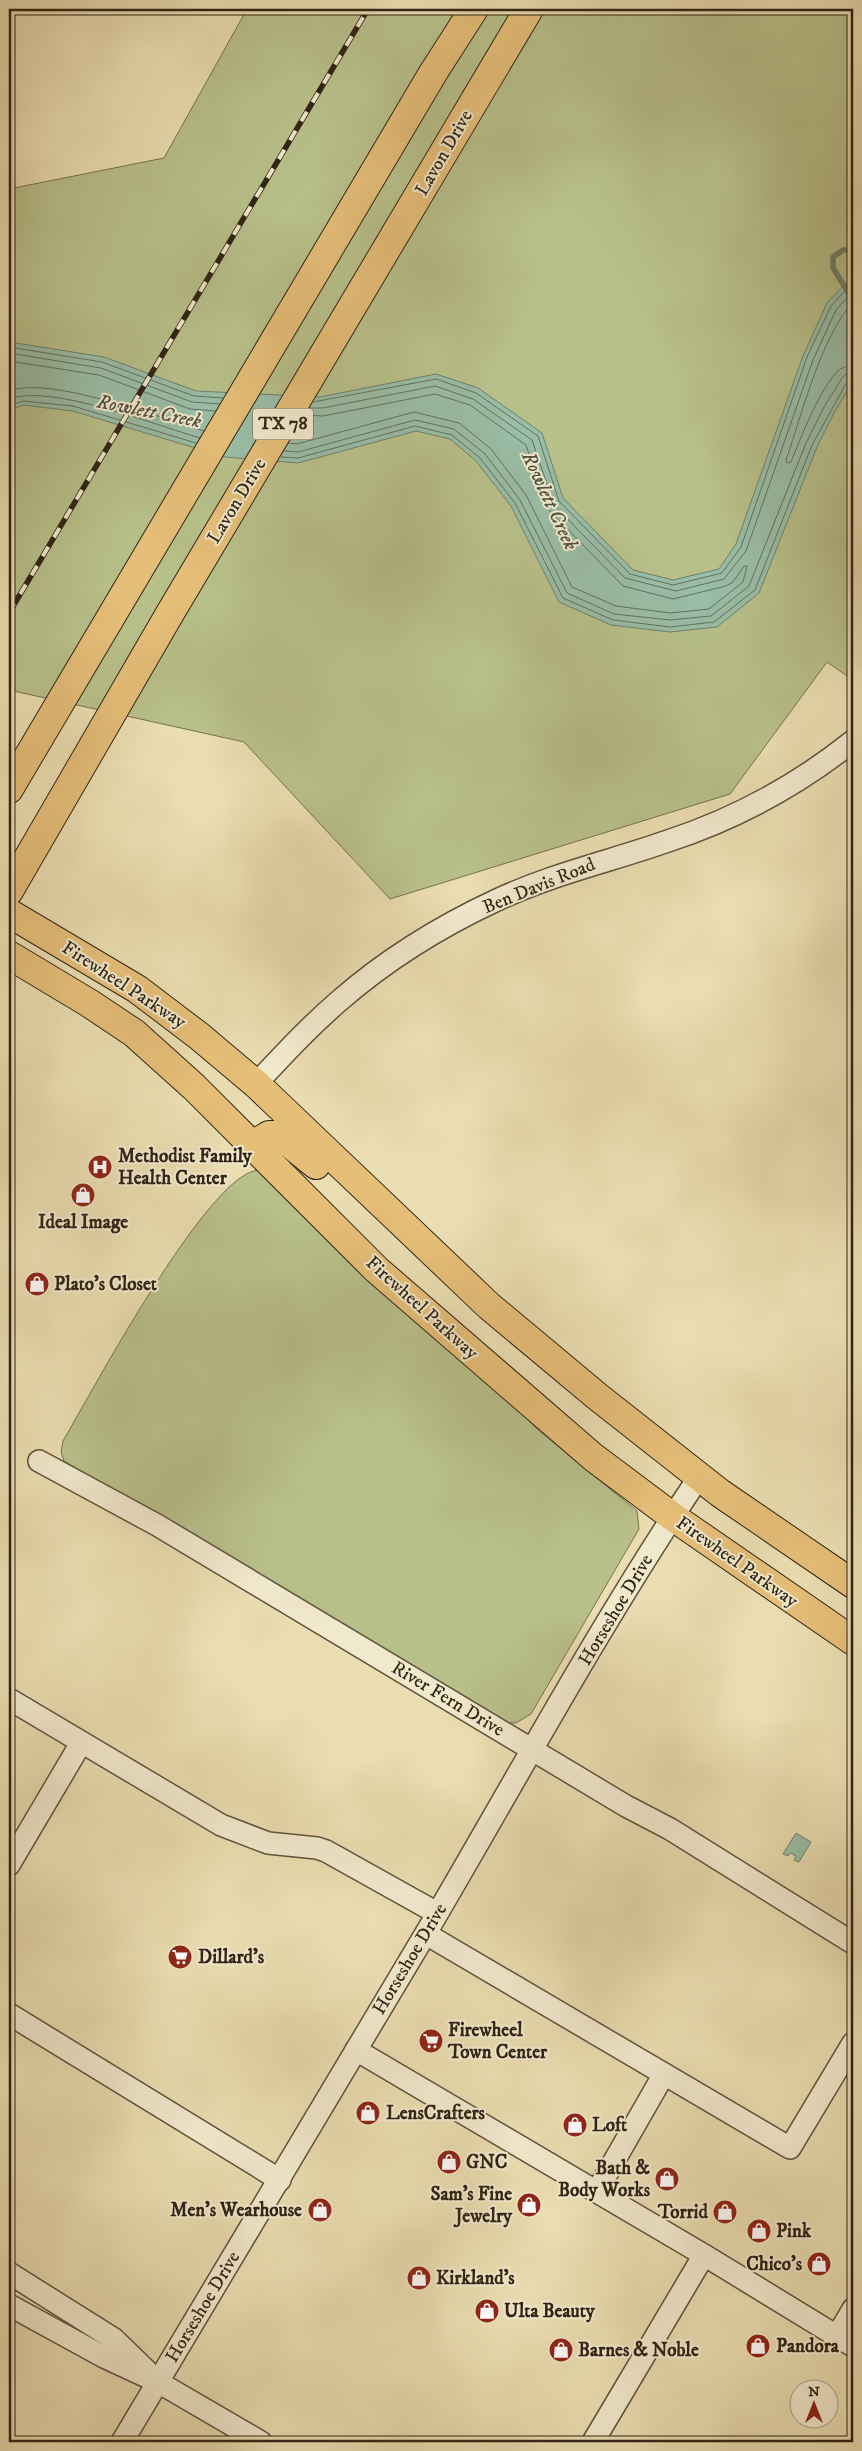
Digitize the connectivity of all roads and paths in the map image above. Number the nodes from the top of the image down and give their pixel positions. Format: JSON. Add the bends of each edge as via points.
{"nodes":[{"id":1,"x":474,"y":9,"type":"edge"},
{"id":2,"x":529,"y":9,"type":"edge"},
{"id":3,"x":853,"y":741,"type":"edge"},
{"id":4,"x":9,"y":789,"type":"edge"},
{"id":5,"x":9,"y":891,"type":"edge"},
{"id":6,"x":9,"y":913,"type":"edge"},
{"id":7,"x":9,"y":955,"type":"edge"},
{"id":8,"x":256,"y":1084,"type":"junction"},
{"id":9,"x":253,"y":1145,"type":"junction"},
{"id":10,"x":489,"y":1306,"type":"junction"},
{"id":11,"x":39,"y":1461,"type":"dead end"},
{"id":12,"x":699,"y":1477,"type":"junction"},
{"id":13,"x":672,"y":1517,"type":"junction"},
{"id":14,"x":853,"y":1584,"type":"edge"},
{"id":15,"x":853,"y":1641,"type":"edge"},
{"id":16,"x":9,"y":1699,"type":"edge"},
{"id":17,"x":81,"y":1743,"type":"junction"},
{"id":18,"x":532,"y":1749,"type":"junction"},
{"id":19,"x":9,"y":1865,"type":"edge"},
{"id":20,"x":438,"y":1914,"type":"junction"},
{"id":21,"x":426,"y":1934,"type":"junction"},
{"id":22,"x":853,"y":1942,"type":"edge"},
{"id":23,"x":9,"y":2014,"type":"edge"},
{"id":24,"x":853,"y":2043,"type":"edge"},
{"id":25,"x":356,"y":2050,"type":"junction"},
{"id":26,"x":664,"y":2074,"type":"junction"},
{"id":27,"x":280,"y":2180,"type":"junction"},
{"id":28,"x":597,"y":2192,"type":"junction"},
{"id":29,"x":704,"y":2255,"type":"junction"},
{"id":30,"x":9,"y":2273,"type":"edge"},
{"id":31,"x":9,"y":2305,"type":"edge"},
{"id":32,"x":853,"y":2309,"type":"edge"},
{"id":33,"x":845,"y":2341,"type":"edge"},
{"id":34,"x":158,"y":2382,"type":"junction"},
{"id":35,"x":122,"y":2442,"type":"edge"},
{"id":36,"x":261,"y":2442,"type":"edge"},
{"id":37,"x":593,"y":2442,"type":"edge"}],
"edges":[{"from":1,"to":4,"type":"main road","number":"TX 78"},
{"from":2,"to":5,"type":"main road","name":"Lavon Drive","number":"TX 78"},
{"from":3,"to":8,"type":"street","name":"Ben Davis Road","via":[[831,759],[710,826],[556,876],[430,934],[339,1000]]},
{"from":6,"to":8,"type":"main road","name":"Firewheel Parkway","via":[[137,989]]},
{"from":7,"to":9,"type":"main road","name":"Firewheel Parkway","via":[[134,1034]]},
{"from":8,"to":10,"type":"main road","name":"Firewheel Parkway"},
{"from":9,"to":10,"type":"main road","via":[[268,1135],[279,1135],[296,1146],[422,1262]]},
{"from":9,"to":13,"type":"main road","name":"Firewheel Parkway","via":[[378,1270],[593,1457]]},
{"from":10,"to":12,"type":"main road","name":"Firewheel Parkway"},
{"from":11,"to":18,"type":"street","name":"River Fern Drive","via":[[156,1525]]},
{"from":12,"to":13,"type":"street","name":"Horseshoe Drive"},
{"from":12,"to":14,"type":"main road","name":"Firewheel Parkway"},
{"from":13,"to":15,"type":"main road","name":"Firewheel Parkway"},
{"from":13,"to":18,"type":"street","name":"Horseshoe Drive"},
{"from":16,"to":17,"type":"street"},
{"from":17,"to":19,"type":"street"},
{"from":17,"to":20,"type":"street","via":[[221,1825],[268,1843],[326,1851]]},
{"from":18,"to":20,"type":"street","name":"Horseshoe Drive"},
{"from":18,"to":22,"type":"street","name":"River Fern Drive","via":[[670,1829]]},
{"from":20,"to":21,"type":"street","name":"Horseshoe Drive"},
{"from":21,"to":25,"type":"street","name":"Horseshoe Drive"},
{"from":21,"to":26,"type":"street"},
{"from":23,"to":27,"type":"street"},
{"from":24,"to":26,"type":"street","via":[[790,2148]]},
{"from":25,"to":27,"type":"street","name":"Horseshoe Drive"},
{"from":25,"to":28,"type":"street"},
{"from":26,"to":28,"type":"street"},
{"from":27,"to":34,"type":"street","name":"Horseshoe Drive"},
{"from":28,"to":29,"type":"street"},
{"from":29,"to":33,"type":"street"},
{"from":29,"to":37,"type":"street"},
{"from":30,"to":34,"type":"street","via":[[114,2339]]},
{"from":31,"to":34,"type":"street","via":[[96,2353]]},
{"from":32,"to":33,"type":"street"},
{"from":34,"to":35,"type":"street","name":"Horseshoe Drive"},
{"from":34,"to":36,"type":"street"}]}
